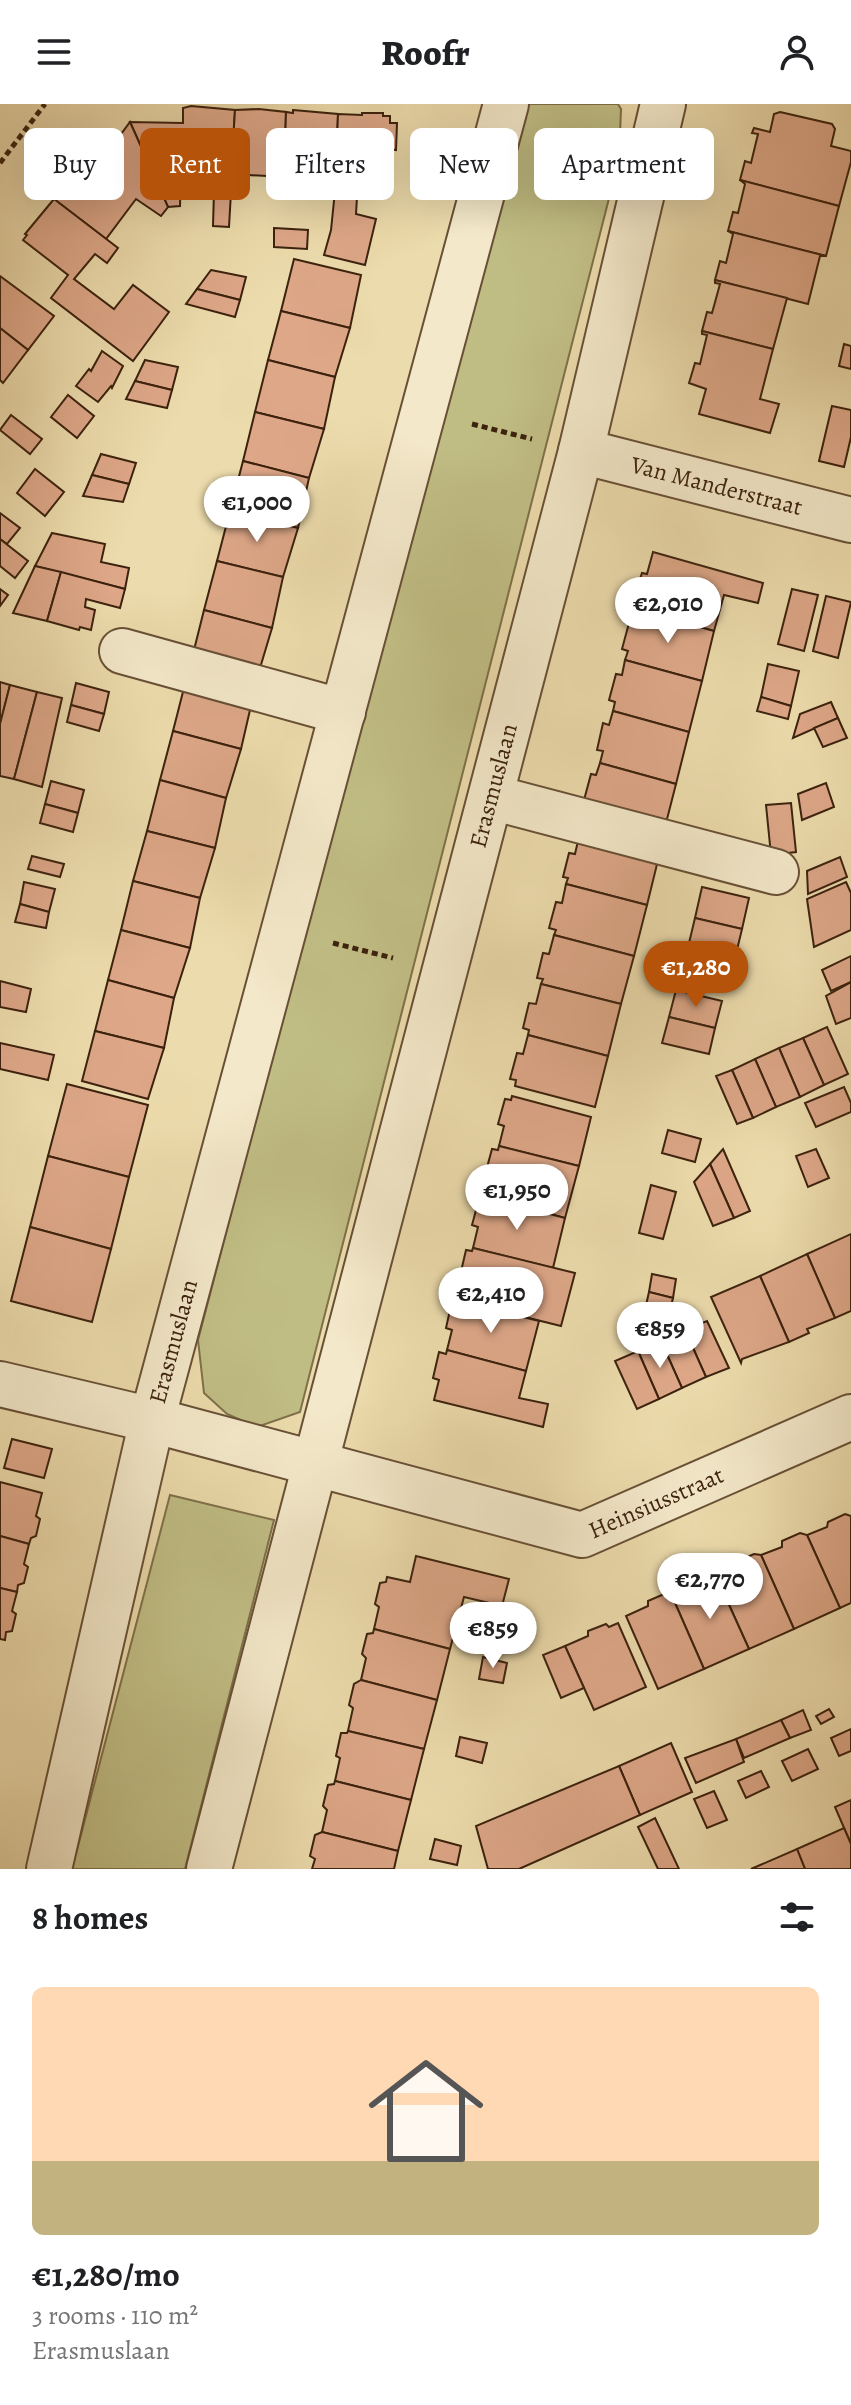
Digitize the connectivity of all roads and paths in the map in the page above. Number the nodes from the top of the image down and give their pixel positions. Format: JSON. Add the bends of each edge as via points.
{"nodes":[{"id":1,"x":45,"y":104,"type":"edge"},
{"id":2,"x":506,"y":104,"type":"edge"},
{"id":3,"x":663,"y":104,"type":"edge"},
{"id":4,"x":0,"y":163,"type":"edge"},
{"id":5,"x":581,"y":451,"type":"junction"},
{"id":6,"x":851,"y":520,"type":"edge"},
{"id":7,"x":122,"y":651,"type":"dead end"},
{"id":8,"x":343,"y":712,"type":"junction"},
{"id":9,"x":491,"y":797,"type":"junction"},
{"id":10,"x":776,"y":872,"type":"dead end"},
{"id":11,"x":0,"y":1384,"type":"edge"},
{"id":12,"x":851,"y":1417,"type":"edge"},
{"id":13,"x":152,"y":1420,"type":"junction"},
{"id":14,"x":315,"y":1464,"type":"junction"},
{"id":15,"x":49,"y":1869,"type":"edge"},
{"id":16,"x":209,"y":1869,"type":"edge"}],
"edges":[{"from":1,"to":4,"type":"path"},
{"from":2,"to":8,"type":"street","name":"Erasmuslaan"},
{"from":3,"to":5,"type":"street","name":"Erasmuslaan"},
{"from":5,"to":6,"type":"street","name":"Van Manderstraat"},
{"from":5,"to":9,"type":"street","name":"Erasmuslaan"},
{"from":7,"to":8,"type":"street"},
{"from":8,"to":13,"type":"street","name":"Erasmuslaan"},
{"from":9,"to":10,"type":"street"},
{"from":9,"to":14,"type":"street","name":"Erasmuslaan"},
{"from":11,"to":13,"type":"street"},
{"from":12,"to":14,"type":"street","name":"Heinsiusstraat","via":[[582,1535]]},
{"from":13,"to":14,"type":"street","name":"Erasmuslaan"},
{"from":13,"to":15,"type":"street","name":"Erasmuslaan"},
{"from":14,"to":16,"type":"street","name":"Erasmuslaan"}]}
